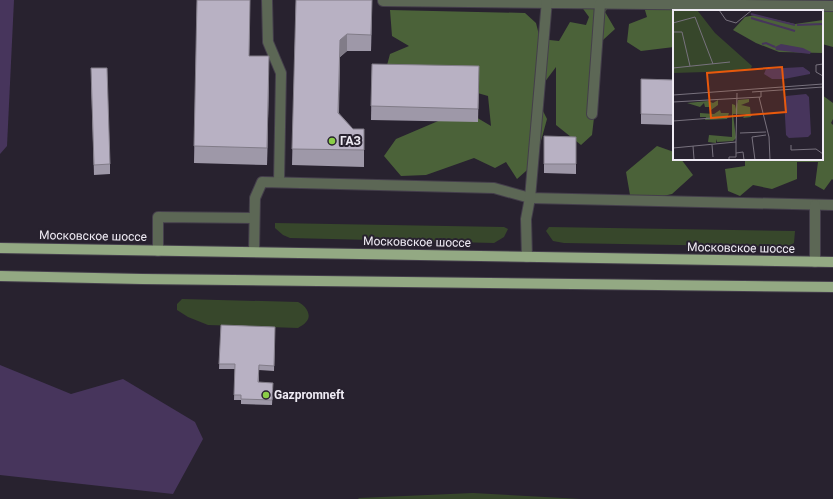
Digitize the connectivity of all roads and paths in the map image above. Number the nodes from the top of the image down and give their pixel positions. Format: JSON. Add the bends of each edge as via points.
{"nodes":[{"id":1,"x":267,"y":0,"type":"edge"},
{"id":2,"x":383,"y":1,"type":"edge"},
{"id":3,"x":547,"y":2,"type":"edge"},
{"id":4,"x":600,"y":4,"type":"junction"},
{"id":5,"x":833,"y":6,"type":"edge"},
{"id":6,"x":592,"y":114,"type":"dead end"},
{"id":7,"x":279,"y":182,"type":"junction"},
{"id":8,"x":530,"y":198,"type":"junction"},
{"id":9,"x":815,"y":205,"type":"junction"},
{"id":10,"x":833,"y":205,"type":"edge"},
{"id":11,"x":254,"y":218,"type":"junction"},
{"id":12,"x":0,"y":248,"type":"edge"},
{"id":13,"x":158,"y":250,"type":"junction"},
{"id":14,"x":254,"y":252,"type":"junction"},
{"id":15,"x":527,"y":257,"type":"junction"},
{"id":16,"x":815,"y":262,"type":"junction"},
{"id":17,"x":833,"y":262,"type":"edge"},
{"id":18,"x":0,"y":276,"type":"edge"},
{"id":19,"x":833,"y":287,"type":"edge"}],
"edges":[{"from":1,"to":7,"type":"lane","via":[[268,42],[281,73]]},
{"from":2,"to":3,"type":"lane"},
{"from":3,"to":4,"type":"lane"},
{"from":3,"to":8,"type":"lane"},
{"from":4,"to":5,"type":"lane"},
{"from":4,"to":6,"type":"lane"},
{"from":7,"to":8,"type":"lane","via":[[494,188]]},
{"from":7,"to":11,"type":"lane","via":[[262,182],[255,198]]},
{"from":8,"to":9,"type":"lane"},
{"from":8,"to":15,"type":"lane","via":[[526,219]]},
{"from":9,"to":10,"type":"lane"},
{"from":9,"to":16,"type":"lane"},
{"from":11,"to":13,"type":"lane","via":[[158,217]]},
{"from":11,"to":14,"type":"lane"},
{"from":12,"to":13,"type":"main road","name":"Московское шоссе"},
{"from":13,"to":14,"type":"main road","name":"Московское шоссе"},
{"from":14,"to":15,"type":"main road","name":"Московское шоссе"},
{"from":15,"to":16,"type":"main road","name":"Московское шоссе"},
{"from":16,"to":17,"type":"main road","name":"Московское шоссе"},
{"from":18,"to":19,"type":"main road"}]}
